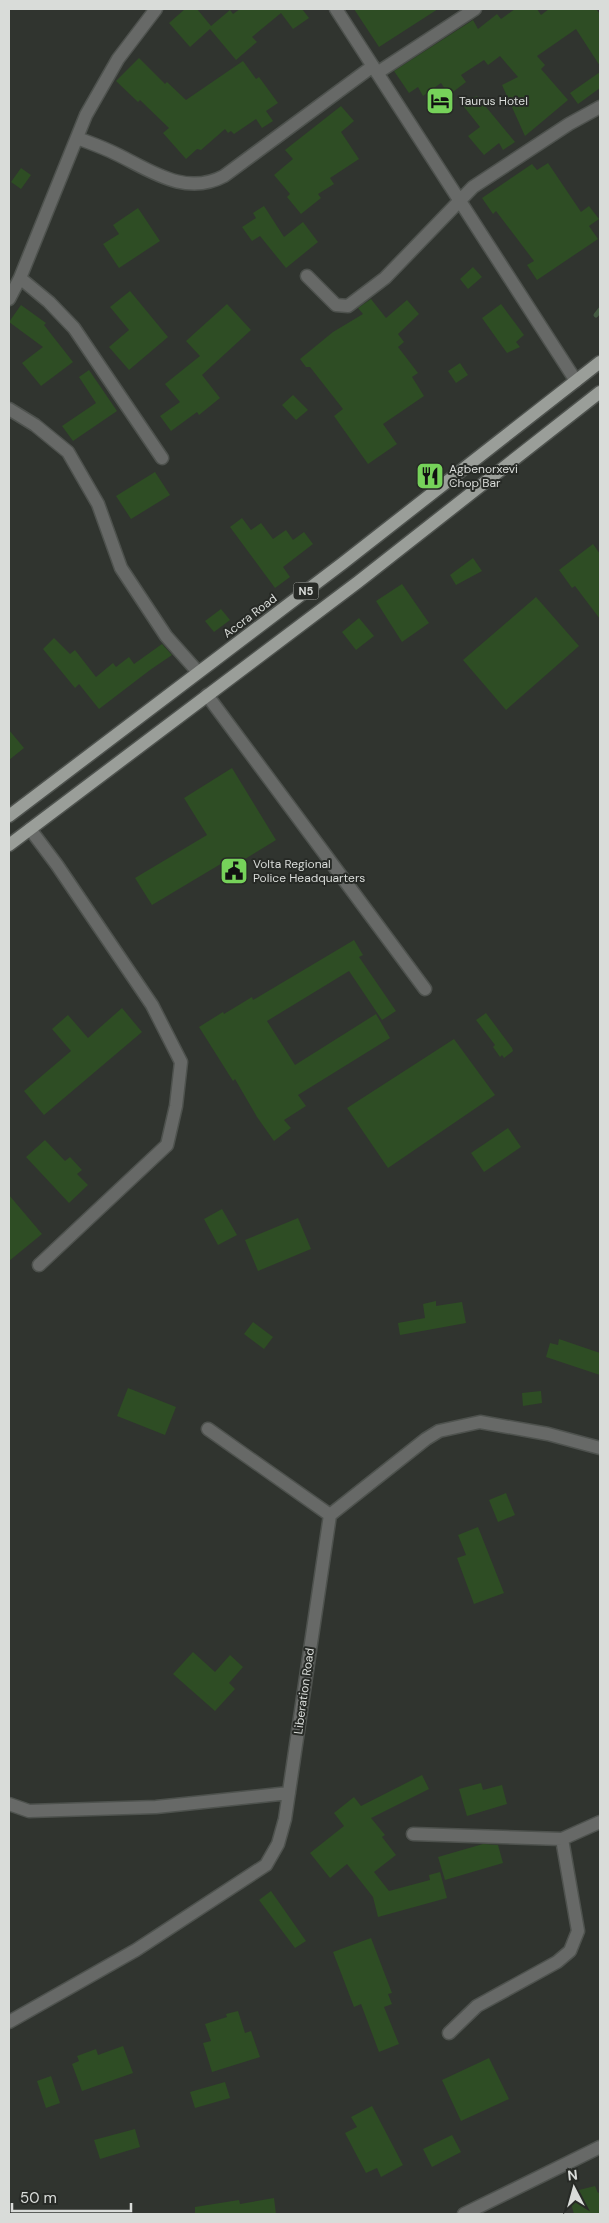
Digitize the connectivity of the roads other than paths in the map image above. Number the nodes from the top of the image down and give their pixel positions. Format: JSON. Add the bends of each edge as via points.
{"nodes":[{"id":1,"x":156,"y":9,"type":"edge"},
{"id":2,"x":336,"y":9,"type":"edge"},
{"id":3,"x":475,"y":9,"type":"edge"},
{"id":4,"x":375,"y":70,"type":"junction"},
{"id":5,"x":600,"y":107,"type":"edge"},
{"id":6,"x":77,"y":138,"type":"junction"},
{"id":7,"x":460,"y":200,"type":"junction"},
{"id":8,"x":307,"y":276,"type":"dead end"},
{"id":9,"x":20,"y":278,"type":"junction"},
{"id":10,"x":9,"y":299,"type":"edge"},
{"id":11,"x":600,"y":362,"type":"edge"},
{"id":12,"x":576,"y":381,"type":"junction"},
{"id":13,"x":600,"y":392,"type":"edge"},
{"id":14,"x":9,"y":409,"type":"edge"},
{"id":15,"x":162,"y":458,"type":"dead end"},
{"id":16,"x":198,"y":672,"type":"junction"},
{"id":17,"x":207,"y":695,"type":"junction"},
{"id":18,"x":9,"y":816,"type":"edge"},
{"id":19,"x":30,"y":829,"type":"junction"},
{"id":20,"x":9,"y":845,"type":"edge"},
{"id":21,"x":425,"y":989,"type":"dead end"},
{"id":22,"x":39,"y":1264,"type":"dead end"},
{"id":23,"x":208,"y":1429,"type":"dead end"},
{"id":24,"x":600,"y":1448,"type":"edge"},
{"id":25,"x":330,"y":1515,"type":"junction"},
{"id":26,"x":289,"y":1793,"type":"junction"},
{"id":27,"x":9,"y":1804,"type":"edge"},
{"id":28,"x":600,"y":1822,"type":"edge"},
{"id":29,"x":413,"y":1834,"type":"dead end"},
{"id":30,"x":562,"y":1839,"type":"junction"},
{"id":31,"x":9,"y":2022,"type":"edge"},
{"id":32,"x":448,"y":2033,"type":"dead end"},
{"id":33,"x":600,"y":2147,"type":"edge"},
{"id":34,"x":464,"y":2214,"type":"edge"}],
"edges":[{"from":1,"to":6,"type":"street","via":[[118,59],[86,115]]},
{"from":2,"to":4,"type":"street"},
{"from":3,"to":4,"type":"street"},
{"from":4,"to":6,"type":"street","via":[[213,182],[200,184],[165,179]]},
{"from":4,"to":7,"type":"street"},
{"from":5,"to":7,"type":"street","via":[[511,161]]},
{"from":6,"to":9,"type":"street"},
{"from":7,"to":8,"type":"street","via":[[385,278],[348,306],[336,305]]},
{"from":7,"to":12,"type":"street"},
{"from":9,"to":10,"type":"street"},
{"from":9,"to":15,"type":"street","via":[[74,328]]},
{"from":11,"to":12,"type":"main road","name":"Accra Road","number":"N5"},
{"from":12,"to":16,"type":"main road","name":"Accra Road","number":"N5"},
{"from":13,"to":17,"type":"main road","number":"N5","via":[[358,582]]},
{"from":14,"to":16,"type":"street","via":[[68,452],[98,504],[121,568],[166,636]]},
{"from":16,"to":18,"type":"main road","name":"Accra Road","number":"N5"},
{"from":17,"to":19,"type":"main road","number":"N5"},
{"from":17,"to":21,"type":"street"},
{"from":19,"to":20,"type":"main road","number":"N5"},
{"from":19,"to":22,"type":"street","via":[[152,1005],[181,1062],[167,1145]]},
{"from":23,"to":25,"type":"street"},
{"from":24,"to":25,"type":"street","via":[[548,1434],[480,1422],[439,1431]]},
{"from":25,"to":26,"type":"street","name":"Liberation Road"},
{"from":26,"to":27,"type":"street","via":[[156,1807],[29,1811]]},
{"from":26,"to":31,"type":"street","name":"Liberation Road","via":[[278,1844],[266,1864],[136,1950]]},
{"from":28,"to":30,"type":"street"},
{"from":29,"to":30,"type":"street"},
{"from":30,"to":32,"type":"street","via":[[578,1931],[570,1951],[557,1962],[477,2006]]},
{"from":33,"to":34,"type":"street"}]}
